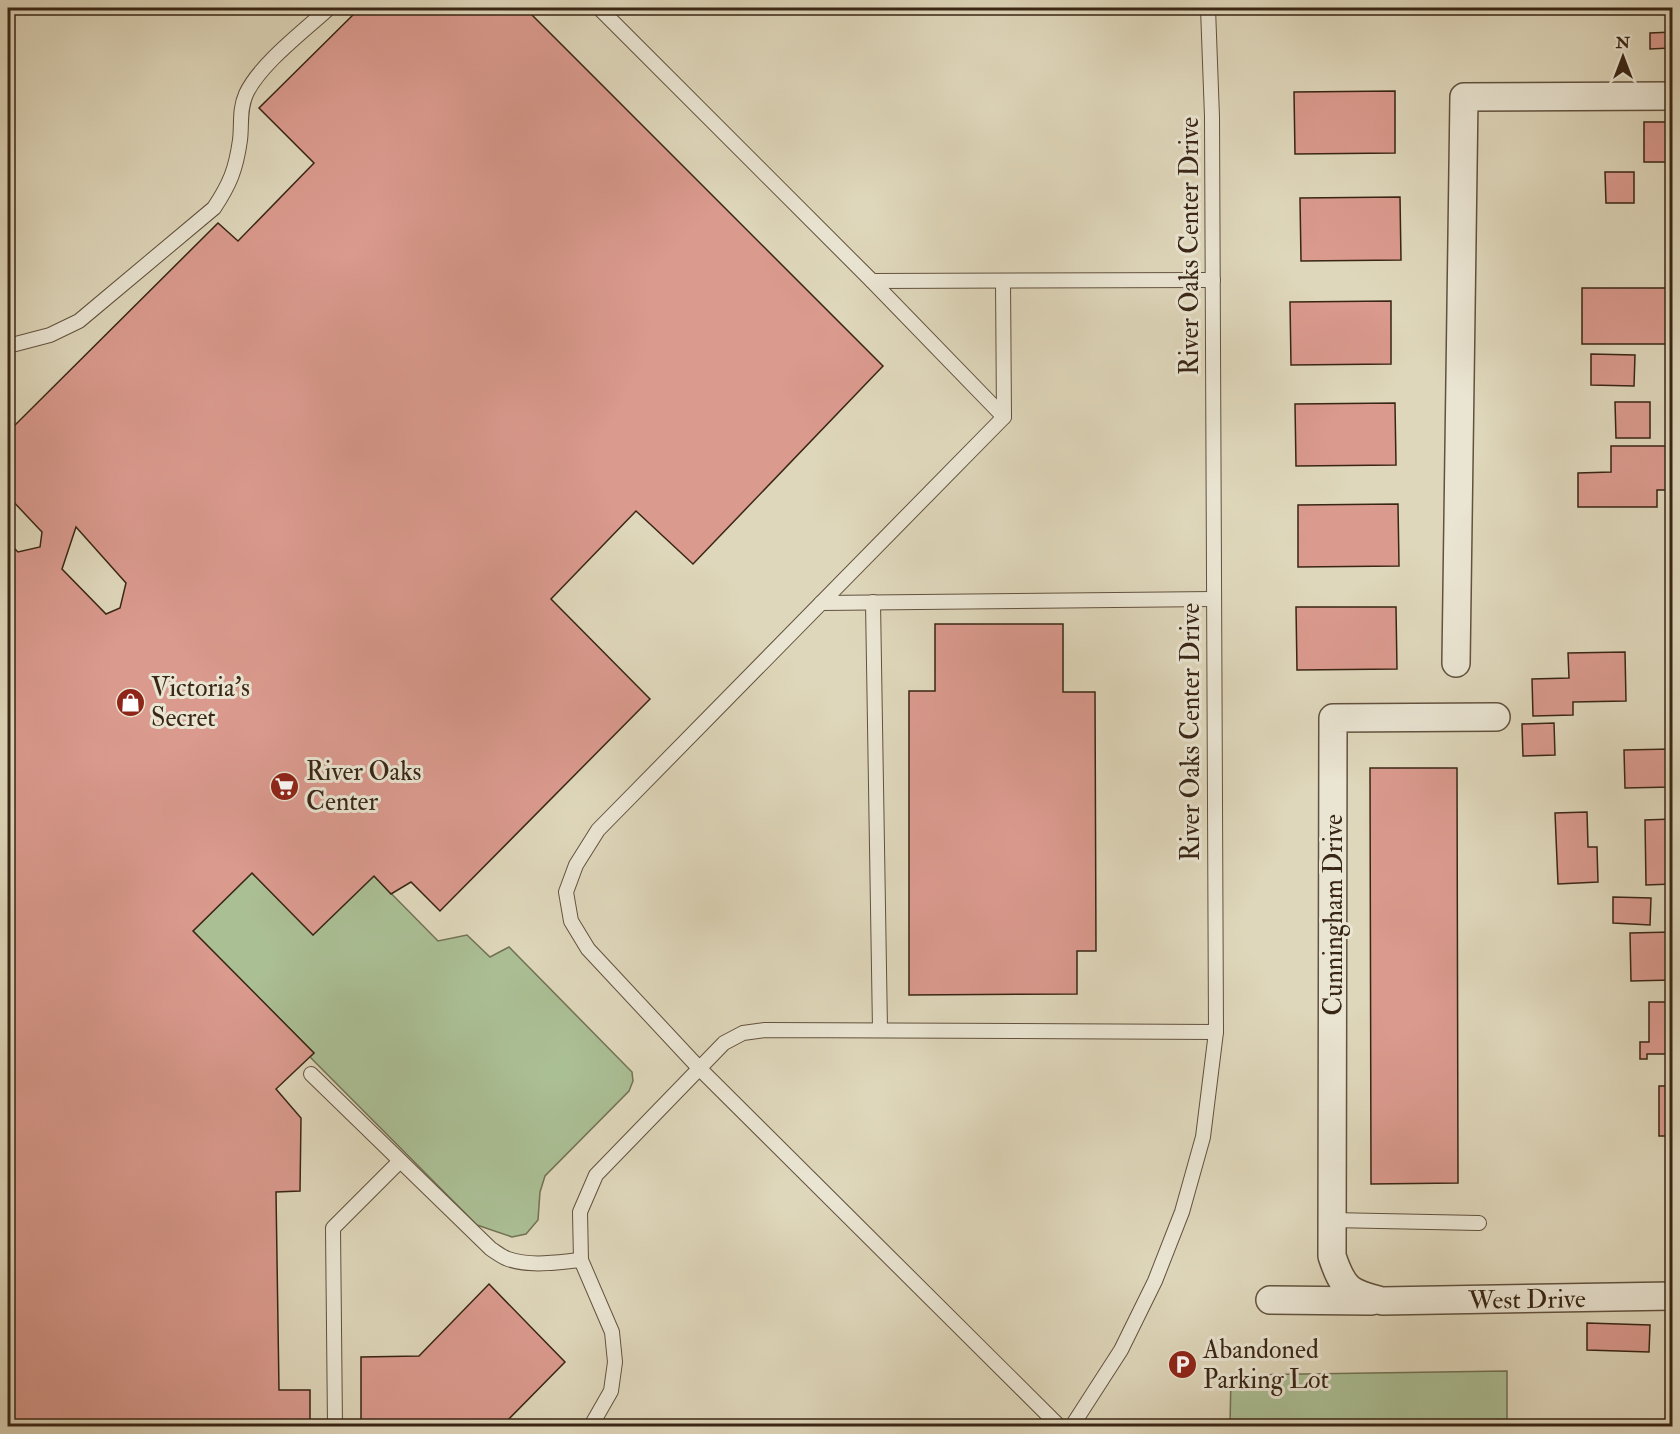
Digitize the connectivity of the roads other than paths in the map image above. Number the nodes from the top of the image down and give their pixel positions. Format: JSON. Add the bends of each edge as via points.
{"nodes":[{"id":1,"x":328,"y":8,"type":"edge"},
{"id":2,"x":599,"y":8,"type":"edge"},
{"id":3,"x":1208,"y":8,"type":"edge"},
{"id":4,"x":1672,"y":96,"type":"edge"},
{"id":5,"x":1213,"y":280,"type":"junction"},
{"id":6,"x":872,"y":281,"type":"junction"},
{"id":7,"x":1003,"y":281,"type":"junction"},
{"id":8,"x":8,"y":346,"type":"edge"},
{"id":9,"x":1004,"y":417,"type":"junction"},
{"id":10,"x":1214,"y":599,"type":"junction"},
{"id":11,"x":873,"y":602,"type":"junction"},
{"id":12,"x":821,"y":603,"type":"junction"},
{"id":13,"x":1456,"y":663,"type":"dead end"},
{"id":14,"x":1496,"y":717,"type":"dead end"},
{"id":15,"x":880,"y":1030,"type":"junction"},
{"id":16,"x":1216,"y":1032,"type":"junction"},
{"id":17,"x":699,"y":1068,"type":"junction"},
{"id":18,"x":311,"y":1074,"type":"dead end"},
{"id":19,"x":400,"y":1161,"type":"junction"},
{"id":20,"x":1331,"y":1220,"type":"junction"},
{"id":21,"x":1479,"y":1223,"type":"dead end"},
{"id":22,"x":581,"y":1260,"type":"junction"},
{"id":23,"x":1338,"y":1275,"type":"joint"},
{"id":24,"x":1672,"y":1296,"type":"edge"},
{"id":25,"x":1270,"y":1300,"type":"dead end"},
{"id":26,"x":1382,"y":1301,"type":"junction"},
{"id":27,"x":334,"y":1426,"type":"edge"},
{"id":28,"x":591,"y":1426,"type":"edge"},
{"id":29,"x":1059,"y":1426,"type":"edge"},
{"id":30,"x":1072,"y":1426,"type":"edge"}],
"edges":[{"from":1,"to":8,"type":"lane","via":[[260,72],[246,94],[240,113],[236,163],[229,187],[214,208],[79,321],[50,335]]},
{"from":2,"to":6,"type":"lane"},
{"from":3,"to":5,"type":"lane","name":"River Oaks Center Drive"},
{"from":4,"to":13,"type":"street","via":[[1464,97]]},
{"from":5,"to":7,"type":"lane"},
{"from":5,"to":10,"type":"lane","name":"River Oaks Center Drive"},
{"from":6,"to":7,"type":"lane"},
{"from":6,"to":9,"type":"lane"},
{"from":7,"to":9,"type":"lane"},
{"from":9,"to":12,"type":"lane"},
{"from":10,"to":11,"type":"lane"},
{"from":10,"to":16,"type":"lane","name":"River Oaks Center Drive"},
{"from":11,"to":12,"type":"lane"},
{"from":11,"to":15,"type":"lane"},
{"from":12,"to":17,"type":"lane","via":[[598,830],[576,865],[566,892],[571,921],[588,950]]},
{"from":14,"to":20,"type":"street","name":"Cunningham Drive","via":[[1333,718]]},
{"from":15,"to":16,"type":"lane"},
{"from":15,"to":17,"type":"lane","via":[[743,1033],[724,1043]]},
{"from":16,"to":30,"type":"lane","name":"River Oaks Center Drive","via":[[1203,1137],[1182,1212],[1155,1281],[1121,1350]]},
{"from":17,"to":22,"type":"lane","via":[[596,1174],[580,1212]]},
{"from":17,"to":29,"type":"lane"},
{"from":18,"to":19,"type":"lane"},
{"from":19,"to":22,"type":"lane","via":[[474,1235],[507,1259],[547,1263]]},
{"from":19,"to":27,"type":"lane","via":[[333,1228]]},
{"from":20,"to":21,"type":"lane"},
{"from":20,"to":23,"type":"street","name":"Cunningham Drive","via":[[1332,1256]]},
{"from":22,"to":28,"type":"lane","via":[[612,1332],[615,1362],[611,1391]]},
{"from":23,"to":26,"type":"street","name":"West Drive","via":[[1355,1294]]},
{"from":24,"to":26,"type":"street","name":"West Drive"},
{"from":25,"to":26,"type":"street","name":"West Drive"}]}
